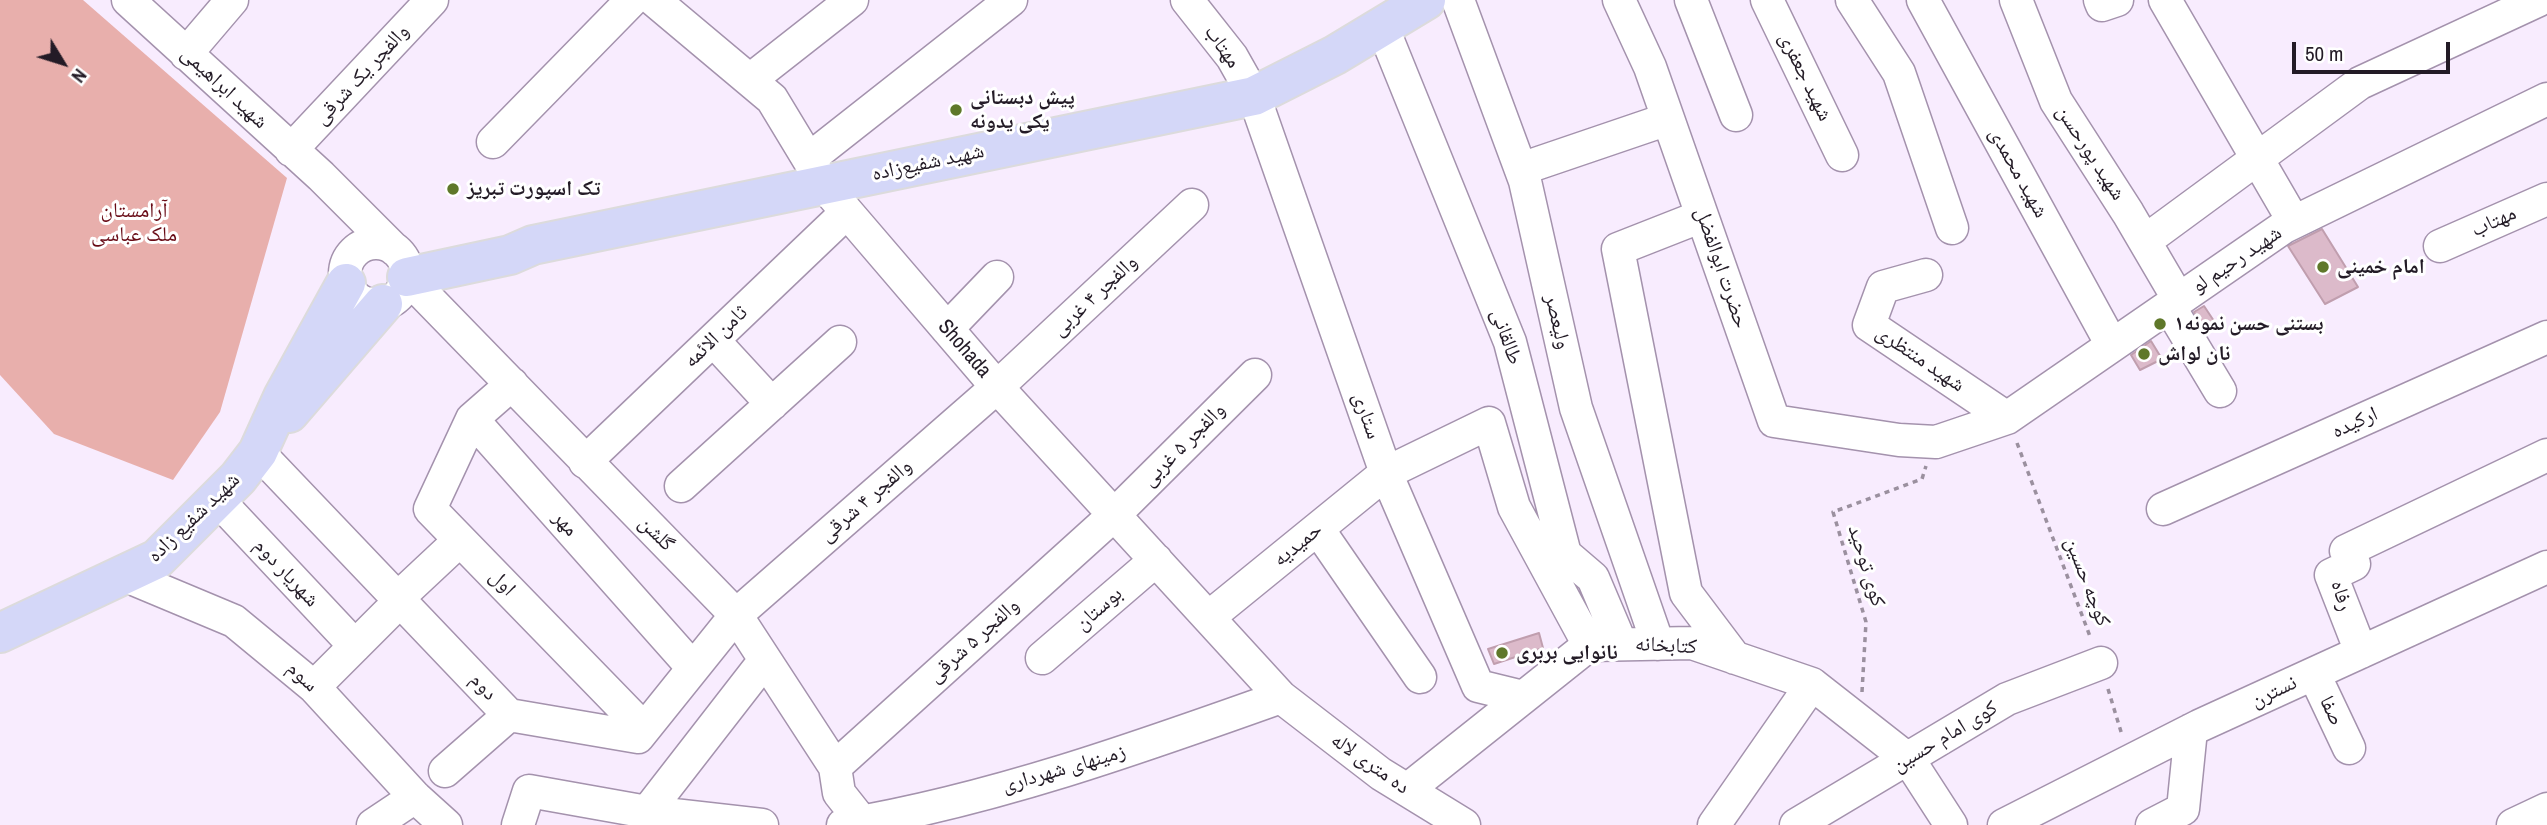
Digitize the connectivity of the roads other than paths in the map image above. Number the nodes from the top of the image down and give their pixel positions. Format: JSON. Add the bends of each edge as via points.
{"nodes":[{"id":1,"x":128,"y":0,"type":"edge"},
{"id":2,"x":232,"y":0,"type":"edge"},
{"id":3,"x":432,"y":0,"type":"edge"},
{"id":4,"x":632,"y":0,"type":"edge"},
{"id":5,"x":654,"y":0,"type":"edge"},
{"id":6,"x":852,"y":0,"type":"edge"},
{"id":7,"x":1011,"y":0,"type":"edge"},
{"id":8,"x":1187,"y":0,"type":"edge"},
{"id":9,"x":1426,"y":0,"type":"edge"},
{"id":10,"x":1458,"y":0,"type":"edge"},
{"id":11,"x":1619,"y":0,"type":"edge"},
{"id":12,"x":1691,"y":0,"type":"edge"},
{"id":13,"x":1767,"y":0,"type":"edge"},
{"id":14,"x":1852,"y":0,"type":"edge"},
{"id":15,"x":1923,"y":0,"type":"edge"},
{"id":16,"x":2016,"y":0,"type":"edge"},
{"id":17,"x":2165,"y":0,"type":"edge"},
{"id":18,"x":2539,"y":0,"type":"edge"},
{"id":19,"x":1382,"y":26,"type":"junction"},
{"id":20,"x":187,"y":54,"type":"junction"},
{"id":21,"x":750,"y":80,"type":"junction"},
{"id":22,"x":1254,"y":96,"type":"junction"},
{"id":23,"x":2547,"y":99,"type":"edge"},
{"id":24,"x":1736,"y":115,"type":"dead end"},
{"id":25,"x":1668,"y":119,"type":"junction"},
{"id":26,"x":493,"y":142,"type":"dead end"},
{"id":27,"x":291,"y":150,"type":"junction"},
{"id":28,"x":1842,"y":155,"type":"dead end"},
{"id":29,"x":2256,"y":157,"type":"junction"},
{"id":30,"x":1521,"y":169,"type":"junction"},
{"id":31,"x":321,"y":176,"type":"junction"},
{"id":32,"x":827,"y":186,"type":"junction"},
{"id":33,"x":2547,"y":199,"type":"edge"},
{"id":34,"x":1192,"y":205,"type":"dead end"},
{"id":35,"x":1702,"y":216,"type":"junction"},
{"id":36,"x":2294,"y":222,"type":"junction"},
{"id":37,"x":1952,"y":228,"type":"dead end"},
{"id":38,"x":2145,"y":241,"type":"junction"},
{"id":39,"x":2440,"y":246,"type":"dead end"},
{"id":40,"x":352,"y":266,"type":"junction"},
{"id":41,"x":397,"y":273,"type":"junction"},
{"id":42,"x":1927,"y":275,"type":"dead end"},
{"id":43,"x":997,"y":277,"type":"dead end"},
{"id":44,"x":2174,"y":303,"type":"junction"},
{"id":45,"x":947,"y":329,"type":"junction"},
{"id":46,"x":2547,"y":337,"type":"edge"},
{"id":47,"x":713,"y":340,"type":"junction"},
{"id":48,"x":839,"y":342,"type":"dead end"},
{"id":49,"x":2112,"y":345,"type":"junction"},
{"id":50,"x":1255,"y":375,"type":"dead end"},
{"id":51,"x":512,"y":384,"type":"junction"},
{"id":52,"x":997,"y":387,"type":"junction"},
{"id":53,"x":2220,"y":390,"type":"dead end"},
{"id":54,"x":772,"y":404,"type":"junction"},
{"id":55,"x":2007,"y":418,"type":"junction"},
{"id":56,"x":472,"y":419,"type":"junction"},
{"id":57,"x":1899,"y":440,"type":"joint"},
{"id":58,"x":260,"y":447,"type":"junction"},
{"id":59,"x":2547,"y":455,"type":"edge"},
{"id":60,"x":585,"y":462,"type":"junction"},
{"id":61,"x":1386,"y":473,"type":"junction"},
{"id":62,"x":681,"y":486,"type":"dead end"},
{"id":63,"x":217,"y":499,"type":"junction"},
{"id":64,"x":2163,"y":509,"type":"dead end"},
{"id":65,"x":1114,"y":515,"type":"junction"},
{"id":66,"x":1318,"y":529,"type":"junction"},
{"id":67,"x":460,"y":540,"type":"junction"},
{"id":68,"x":1156,"y":560,"type":"junction"},
{"id":69,"x":2547,"y":567,"type":"edge"},
{"id":70,"x":124,"y":575,"type":"junction"},
{"id":71,"x":393,"y":605,"type":"junction"},
{"id":72,"x":736,"y":615,"type":"junction"},
{"id":73,"x":1209,"y":617,"type":"junction"},
{"id":74,"x":0,"y":633,"type":"edge"},
{"id":75,"x":1621,"y":644,"type":"junction"},
{"id":76,"x":1658,"y":644,"type":"junction"},
{"id":77,"x":1590,"y":645,"type":"junction"},
{"id":78,"x":355,"y":646,"type":"junction"},
{"id":79,"x":2361,"y":652,"type":"junction"},
{"id":80,"x":1042,"y":658,"type":"dead end"},
{"id":81,"x":1735,"y":658,"type":"junction"},
{"id":82,"x":765,"y":660,"type":"junction"},
{"id":83,"x":2101,"y":663,"type":"road end"},
{"id":84,"x":693,"y":668,"type":"junction"},
{"id":85,"x":2314,"y":674,"type":"junction"},
{"id":86,"x":1420,"y":677,"type":"dead end"},
{"id":87,"x":1812,"y":684,"type":"junction"},
{"id":88,"x":314,"y":687,"type":"junction"},
{"id":89,"x":1281,"y":697,"type":"junction"},
{"id":90,"x":1523,"y":697,"type":"junction"},
{"id":91,"x":509,"y":715,"type":"junction"},
{"id":92,"x":644,"y":729,"type":"junction"},
{"id":93,"x":2191,"y":730,"type":"junction"},
{"id":94,"x":2349,"y":748,"type":"dead end"},
{"id":95,"x":1909,"y":760,"type":"junction"},
{"id":96,"x":835,"y":767,"type":"junction"},
{"id":97,"x":445,"y":771,"type":"dead end"},
{"id":98,"x":1406,"y":790,"type":"junction"},
{"id":99,"x":415,"y":797,"type":"junction"},
{"id":100,"x":2547,"y":809,"type":"edge"},
{"id":101,"x":647,"y":812,"type":"junction"},
{"id":102,"x":852,"y":823,"type":"edge"},
{"id":103,"x":373,"y":825,"type":"edge"},
{"id":104,"x":446,"y":825,"type":"edge"},
{"id":105,"x":517,"y":825,"type":"edge"},
{"id":106,"x":762,"y":825,"type":"edge"},
{"id":107,"x":1464,"y":825,"type":"edge"},
{"id":108,"x":1714,"y":825,"type":"edge"},
{"id":109,"x":1796,"y":825,"type":"edge"},
{"id":110,"x":1951,"y":825,"type":"edge"},
{"id":111,"x":2004,"y":825,"type":"edge"},
{"id":112,"x":2152,"y":825,"type":"edge"},
{"id":113,"x":2513,"y":825,"type":"edge"}],
"edges":[{"from":1,"to":20,"type":"street","name":"شهید ابراهیمی"},
{"from":2,"to":20,"type":"street"},
{"from":3,"to":27,"type":"street","name":"والفجر یک شرقی"},
{"from":4,"to":26,"type":"street"},
{"from":5,"to":21,"type":"street","name":"Shohada"},
{"from":6,"to":21,"type":"street"},
{"from":7,"to":32,"type":"street","name":"ثامن الائمه"},
{"from":8,"to":22,"type":"street","name":"مهتاب","via":[[1232,57]]},
{"from":9,"to":19,"type":"main road","name":"شهید شفیع‌زاده"},
{"from":10,"to":30,"type":"street","name":"ولیعصر"},
{"from":11,"to":25,"type":"street","name":"حضرت ابوالفضل"},
{"from":12,"to":24,"type":"street"},
{"from":13,"to":28,"type":"street","name":"شهید جعفری"},
{"from":14,"to":37,"type":"street","via":[[1899,73]]},
{"from":15,"to":49,"type":"street","name":"شهید محمدی"},
{"from":16,"to":38,"type":"street","name":"شهید پورحسن","via":[[2056,100]]},
{"from":17,"to":29,"type":"street"},
{"from":18,"to":29,"type":"street","via":[[2361,83]]},
{"from":19,"to":22,"type":"main road","name":"شهید شفیع‌زاده"},
{"from":19,"to":75,"type":"street","name":"طالقانی","via":[[1510,342],[1565,554],[1592,578]]},
{"from":20,"to":27,"type":"street","name":"شهید ابراهیمی"},
{"from":21,"to":32,"type":"street","name":"Shohada","via":[[772,99]]},
{"from":22,"to":32,"type":"main road","name":"شهید شفیع‌زاده"},
{"from":22,"to":61,"type":"street","name":"ستاری"},
{"from":23,"to":36,"type":"street","name":"شهید رحیم لو"},
{"from":25,"to":30,"type":"street"},
{"from":25,"to":35,"type":"street","name":"حضرت ابوالفضل"},
{"from":27,"to":31,"type":"street","name":"شهید ابراهیمی"},
{"from":29,"to":36,"type":"street"},
{"from":29,"to":38,"type":"street"},
{"from":30,"to":76,"type":"street","name":"ولیعصر","via":[[1576,408]]},
{"from":31,"to":40,"type":"street","name":"شهید ابراهیمی"},
{"from":31,"to":41,"type":"street","name":"شهید ابراهیمی"},
{"from":32,"to":41,"type":"main road","name":"شهید شفیع‌زاده","via":[[533,246],[510,255]]},
{"from":32,"to":45,"type":"street","name":"Shohada"},
{"from":32,"to":47,"type":"street","name":"ثامن الائمه"},
{"from":33,"to":39,"type":"street","name":"مهتاب"},
{"from":34,"to":52,"type":"street","name":"والفجر ۴ غربی"},
{"from":35,"to":57,"type":"street","name":"حضرت ابوالفضل","via":[[1774,421]]},
{"from":35,"to":81,"type":"street","via":[[1618,249],[1686,593]]},
{"from":36,"to":44,"type":"street","name":"شهید رحیم لو"},
{"from":38,"to":44,"type":"street","name":"شهید پورحسن"},
{"from":40,"to":41,"type":"street","via":[[377,243]]},
{"from":40,"to":41,"type":"street","via":[[356,299],[365,303]]},
{"from":40,"to":58,"type":"main road","name":"شهید شفیع زاده"},
{"from":41,"to":51,"type":"street","name":"گلشن"},
{"from":41,"to":58,"type":"main road","name":"شهید شفیع زاده","via":[[347,349]]},
{"from":42,"to":55,"type":"street","name":"شهید منتظری","via":[[1883,287],[1868,325]]},
{"from":43,"to":45,"type":"street"},
{"from":44,"to":49,"type":"street","name":"شهید رحیم لو"},
{"from":44,"to":53,"type":"street","name":"شهید پورحسن"},
{"from":45,"to":52,"type":"street","name":"Shohada"},
{"from":46,"to":64,"type":"street","name":"ارکیده"},
{"from":47,"to":54,"type":"street"},
{"from":47,"to":60,"type":"street","name":"ثامن الائمه"},
{"from":48,"to":54,"type":"street"},
{"from":49,"to":55,"type":"street","name":"شهید رحیم لو"},
{"from":50,"to":65,"type":"street","name":"والفجر ۵ غربی"},
{"from":51,"to":56,"type":"street"},
{"from":51,"to":60,"type":"street","name":"گلشن"},
{"from":52,"to":65,"type":"street","name":"Shohada"},
{"from":52,"to":72,"type":"street","name":"والفجر ۴ شرقی"},
{"from":54,"to":62,"type":"street"},
{"from":55,"to":57,"type":"street","name":"شهید رحیم لو","via":[[1936,442]]},
{"from":56,"to":67,"type":"street","name":"اول","via":[[430,509]]},
{"from":56,"to":84,"type":"street","name":"مهر"},
{"from":58,"to":63,"type":"main road","name":"شهید شفیع زاده"},
{"from":58,"to":71,"type":"street","name":"دوم"},
{"from":59,"to":79,"type":"street","name":"رفاه","via":[[2346,551],[2354,564],[2331,575]]},
{"from":60,"to":72,"type":"street","name":"گلشن"},
{"from":61,"to":66,"type":"street","name":"حمیدیه"},
{"from":61,"to":77,"type":"street","name":"حمیدیه","via":[[1489,423],[1514,507]]},
{"from":61,"to":90,"type":"street","name":"ستاری","via":[[1478,687]]},
{"from":63,"to":70,"type":"main road","name":"شهید شفیع زاده","via":[[157,559]]},
{"from":63,"to":78,"type":"street","name":"شهریار دوم"},
{"from":65,"to":68,"type":"street","name":"Shohada"},
{"from":65,"to":96,"type":"street","name":"والفجر ۵ شرقی"},
{"from":66,"to":73,"type":"street","name":"حمیدیه"},
{"from":66,"to":86,"type":"street"},
{"from":67,"to":71,"type":"street"},
{"from":67,"to":92,"type":"street","name":"اول"},
{"from":68,"to":73,"type":"street","name":"Shohada"},
{"from":68,"to":80,"type":"street","name":"بوستان"},
{"from":69,"to":79,"type":"street","name":"نسترن"},
{"from":70,"to":74,"type":"main road","name":"شهید شفیع زاده"},
{"from":70,"to":88,"type":"street","name":"سوم","via":[[234,621]]},
{"from":71,"to":78,"type":"street"},
{"from":71,"to":91,"type":"street","name":"دوم"},
{"from":72,"to":82,"type":"street","name":"گلشن"},
{"from":72,"to":84,"type":"street"},
{"from":73,"to":89,"type":"street","name":"Shohada"},
{"from":75,"to":76,"type":"street","name":"کتابخانه"},
{"from":75,"to":77,"type":"street","name":"کتابخانه"},
{"from":76,"to":81,"type":"street","name":"کتابخانه","via":[[1692,643]]},
{"from":77,"to":90,"type":"street"},
{"from":78,"to":88,"type":"street"},
{"from":79,"to":85,"type":"street","name":"نسترن"},
{"from":81,"to":87,"type":"street","name":"کتابخانه"},
{"from":82,"to":96,"type":"street","name":"گلشن"},
{"from":82,"to":101,"type":"street"},
{"from":83,"to":95,"type":"street","name":"کوی امام حسین","via":[[2007,699]]},
{"from":84,"to":92,"type":"street"},
{"from":85,"to":93,"type":"street","name":"نسترن"},
{"from":85,"to":94,"type":"street","name":"صفا"},
{"from":87,"to":95,"type":"street","name":"کتابخانه"},
{"from":87,"to":108,"type":"street"},
{"from":88,"to":99,"type":"street","name":"سوم"},
{"from":89,"to":98,"type":"street","name":"ده متری لاله"},
{"from":89,"to":102,"type":"street","name":"زمینهای شهرداری","via":[[1190,732],[1070,768]]},
{"from":90,"to":98,"type":"street"},
{"from":91,"to":92,"type":"street","name":"دوم","via":[[638,737]]},
{"from":91,"to":97,"type":"street"},
{"from":93,"to":111,"type":"street","name":"نسترن"},
{"from":93,"to":112,"type":"street","via":[[2183,809]]},
{"from":95,"to":109,"type":"street","name":"کوی امام حسین"},
{"from":95,"to":110,"type":"street","name":"کتابخانه"},
{"from":96,"to":102,"type":"street","name":"گلشن","via":[[839,793]]},
{"from":98,"to":107,"type":"street","name":"ده متری لاله"},
{"from":99,"to":103,"type":"street"},
{"from":99,"to":104,"type":"street","name":"سوم"},
{"from":100,"to":113,"type":"street"},
{"from":101,"to":105,"type":"street","via":[[529,791]]},
{"from":101,"to":106,"type":"street"}]}
